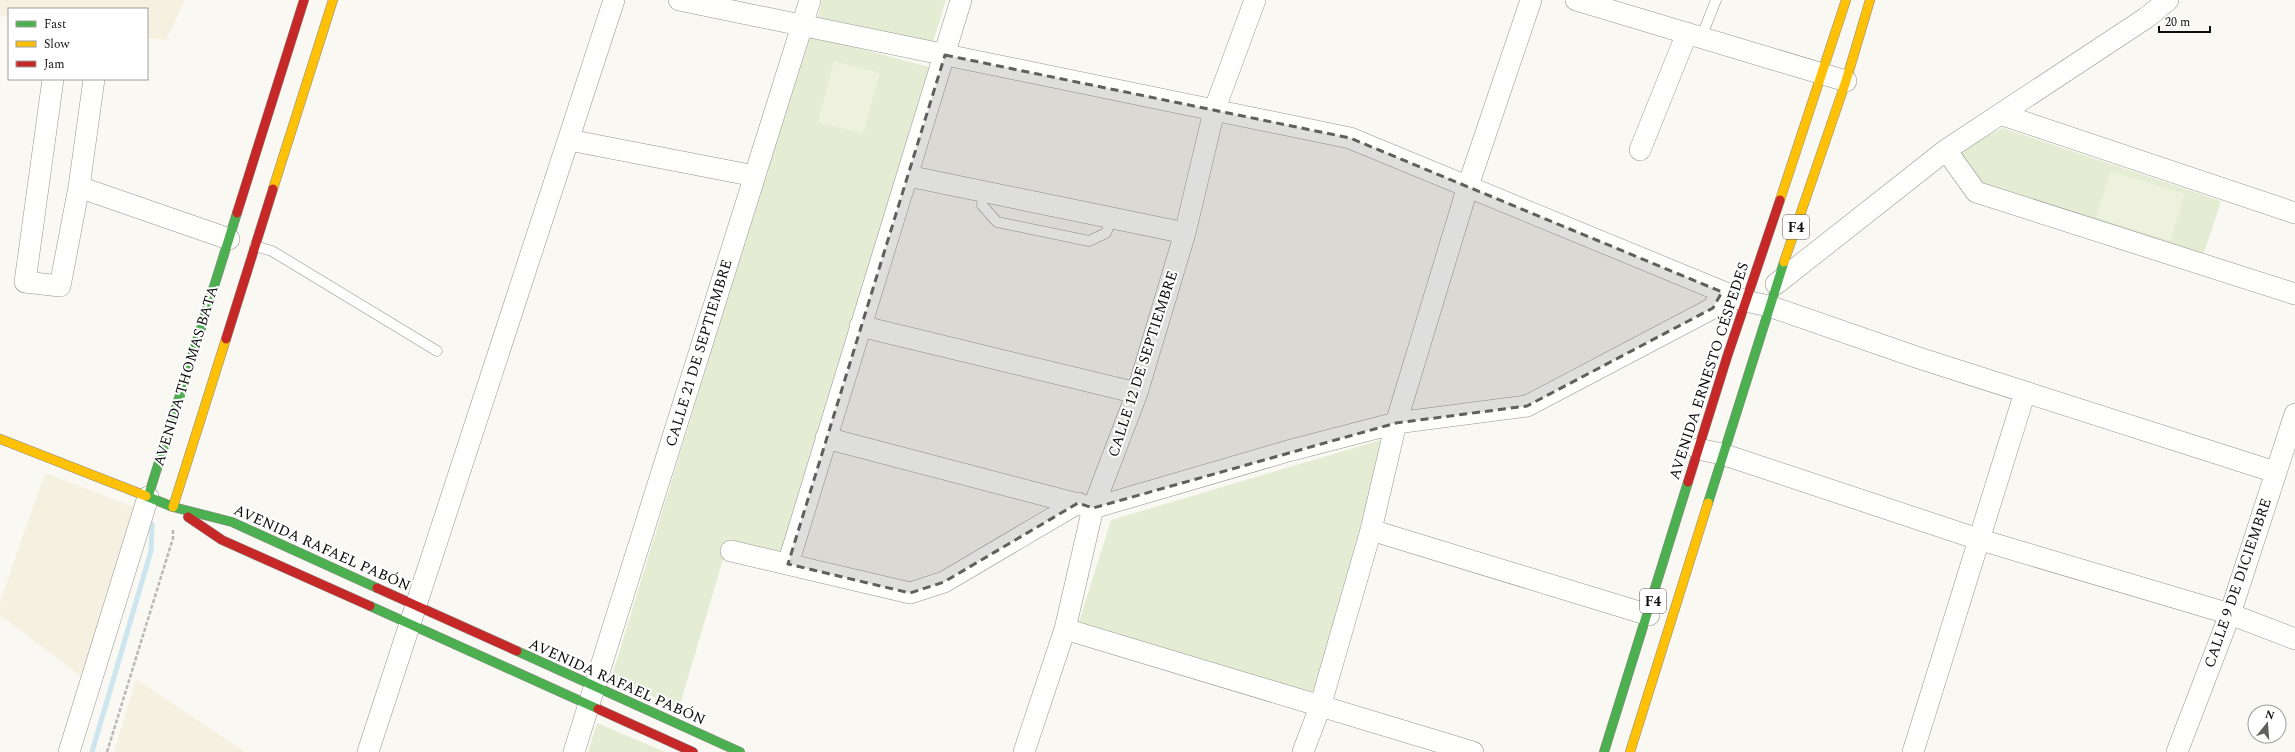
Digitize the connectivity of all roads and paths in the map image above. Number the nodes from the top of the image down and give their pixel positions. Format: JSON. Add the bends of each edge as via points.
{"nodes":[{"id":1,"x":304,"y":0,"type":"edge"},
{"id":2,"x":333,"y":0,"type":"edge"},
{"id":3,"x":614,"y":0,"type":"edge"},
{"id":4,"x":679,"y":0,"type":"edge"},
{"id":5,"x":810,"y":0,"type":"edge"},
{"id":6,"x":961,"y":0,"type":"edge"},
{"id":7,"x":1255,"y":0,"type":"edge"},
{"id":8,"x":1531,"y":0,"type":"edge"},
{"id":9,"x":1576,"y":0,"type":"edge"},
{"id":10,"x":1716,"y":0,"type":"edge"},
{"id":11,"x":1846,"y":0,"type":"edge"},
{"id":12,"x":1870,"y":0,"type":"edge"},
{"id":13,"x":2168,"y":0,"type":"edge"},
{"id":14,"x":802,"y":25,"type":"junction"},
{"id":15,"x":1694,"y":36,"type":"junction"},
{"id":16,"x":945,"y":55,"type":"junction"},
{"id":17,"x":1824,"y":75,"type":"junction"},
{"id":18,"x":53,"y":80,"type":"edge"},
{"id":19,"x":94,"y":80,"type":"edge"},
{"id":20,"x":1846,"y":81,"type":"junction"},
{"id":21,"x":1214,"y":111,"type":"junction"},
{"id":22,"x":2000,"y":114,"type":"junction"},
{"id":23,"x":569,"y":140,"type":"junction"},
{"id":24,"x":1640,"y":150,"type":"dead end"},
{"id":25,"x":1946,"y":150,"type":"junction"},
{"id":26,"x":755,"y":176,"type":"junction"},
{"id":27,"x":908,"y":176,"type":"junction"},
{"id":28,"x":1468,"y":186,"type":"junction"},
{"id":29,"x":79,"y":187,"type":"junction"},
{"id":30,"x":983,"y":192,"type":"junction"},
{"id":31,"x":2295,"y":213,"type":"edge"},
{"id":32,"x":1112,"y":218,"type":"junction"},
{"id":33,"x":1185,"y":234,"type":"junction"},
{"id":34,"x":229,"y":239,"type":"junction"},
{"id":35,"x":255,"y":246,"type":"junction"},
{"id":36,"x":1776,"y":284,"type":"junction"},
{"id":37,"x":1722,"y":292,"type":"junction"},
{"id":38,"x":2295,"y":294,"type":"edge"},
{"id":39,"x":1745,"y":301,"type":"junction"},
{"id":40,"x":1769,"y":306,"type":"junction"},
{"id":41,"x":860,"y":326,"type":"junction"},
{"id":42,"x":437,"y":351,"type":"dead end"},
{"id":43,"x":2026,"y":392,"type":"junction"},
{"id":44,"x":1137,"y":393,"type":"junction"},
{"id":45,"x":2295,"y":414,"type":"edge"},
{"id":46,"x":1396,"y":423,"type":"junction"},
{"id":47,"x":826,"y":438,"type":"junction"},
{"id":48,"x":0,"y":439,"type":"edge"},
{"id":49,"x":1698,"y":448,"type":"junction"},
{"id":50,"x":1722,"y":454,"type":"junction"},
{"id":51,"x":2275,"y":472,"type":"junction"},
{"id":52,"x":148,"y":497,"type":"junction"},
{"id":53,"x":1086,"y":506,"type":"junction"},
{"id":54,"x":173,"y":507,"type":"junction"},
{"id":55,"x":1372,"y":530,"type":"junction"},
{"id":56,"x":1981,"y":540,"type":"junction"},
{"id":57,"x":731,"y":551,"type":"dead end"},
{"id":58,"x":788,"y":564,"type":"junction"},
{"id":59,"x":2230,"y":614,"type":"junction"},
{"id":60,"x":413,"y":615,"type":"junction"},
{"id":61,"x":1648,"y":615,"type":"junction"},
{"id":62,"x":1064,"y":629,"type":"junction"},
{"id":63,"x":2295,"y":639,"type":"edge"},
{"id":64,"x":592,"y":697,"type":"junction"},
{"id":65,"x":1320,"y":707,"type":"junction"},
{"id":66,"x":69,"y":752,"type":"edge"},
{"id":67,"x":106,"y":752,"type":"edge"},
{"id":68,"x":368,"y":752,"type":"edge"},
{"id":69,"x":574,"y":752,"type":"edge"},
{"id":70,"x":694,"y":752,"type":"edge"},
{"id":71,"x":740,"y":752,"type":"edge"},
{"id":72,"x":1024,"y":752,"type":"edge"},
{"id":73,"x":1303,"y":752,"type":"edge"},
{"id":74,"x":1473,"y":752,"type":"edge"},
{"id":75,"x":1604,"y":752,"type":"edge"},
{"id":76,"x":1630,"y":752,"type":"edge"},
{"id":77,"x":1914,"y":752,"type":"edge"},
{"id":78,"x":2177,"y":752,"type":"edge"}],
"edges":[{"from":1,"to":34,"type":"main road","name":"AVENIDA THOMAS BATA"},
{"from":2,"to":35,"type":"main road","name":"AVENIDA THOMAS BATA"},
{"from":3,"to":23,"type":"street"},
{"from":4,"to":14,"type":"street"},
{"from":5,"to":14,"type":"street","name":"CALLE 21 DE SEPTIEMBRE"},
{"from":6,"to":16,"type":"street"},
{"from":7,"to":21,"type":"street","name":"CALLE 12 DE SEPTIEMBRE"},
{"from":8,"to":28,"type":"street"},
{"from":9,"to":15,"type":"street"},
{"from":10,"to":15,"type":"lane"},
{"from":11,"to":17,"type":"main road","name":"AVENIDA ERNESTO CÉSPEDES","number":"F4"},
{"from":12,"to":20,"type":"main road","number":"F4"},
{"from":13,"to":22,"type":"street","via":[[2146,18]]},
{"from":14,"to":16,"type":"street"},
{"from":14,"to":26,"type":"street","name":"CALLE 21 DE SEPTIEMBRE"},
{"from":15,"to":17,"type":"street"},
{"from":15,"to":24,"type":"street"},
{"from":16,"to":21,"type":"street"},
{"from":16,"to":27,"type":"street"},
{"from":17,"to":20,"type":"street"},
{"from":17,"to":39,"type":"main road","name":"AVENIDA ERNESTO CÉSPEDES","number":"F4"},
{"from":18,"to":29,"type":"street","via":[[26,282],[60,286]]},
{"from":19,"to":29,"type":"street"},
{"from":20,"to":36,"type":"main road","number":"F4"},
{"from":21,"to":28,"type":"street","via":[[1350,138]]},
{"from":21,"to":33,"type":"street","name":"CALLE 12 DE SEPTIEMBRE"},
{"from":22,"to":25,"type":"street"},
{"from":22,"to":31,"type":"street"},
{"from":23,"to":26,"type":"street"},
{"from":23,"to":60,"type":"street"},
{"from":25,"to":36,"type":"street"},
{"from":25,"to":38,"type":"street","via":[[1976,192]]},
{"from":26,"to":64,"type":"street","name":"CALLE 21 DE SEPTIEMBRE"},
{"from":27,"to":30,"type":"street"},
{"from":27,"to":41,"type":"street"},
{"from":28,"to":37,"type":"street"},
{"from":28,"to":46,"type":"street"},
{"from":29,"to":34,"type":"street"},
{"from":30,"to":32,"type":"street"},
{"from":30,"to":32,"type":"lane","via":[[982,206],[997,222],[1089,241],[1106,233]]},
{"from":32,"to":33,"type":"street"},
{"from":33,"to":44,"type":"street","name":"CALLE 12 DE SEPTIEMBRE"},
{"from":34,"to":52,"type":"main road","name":"AVENIDA THOMAS BATA"},
{"from":35,"to":42,"type":"lane","via":[[272,251]]},
{"from":35,"to":54,"type":"main road","name":"AVENIDA THOMAS BATA"},
{"from":36,"to":40,"type":"main road","number":"F4"},
{"from":37,"to":39,"type":"street"},
{"from":37,"to":46,"type":"street","via":[[1713,308],[1527,406]]},
{"from":39,"to":40,"type":"street"},
{"from":39,"to":49,"type":"main road","name":"AVENIDA ERNESTO CÉSPEDES","number":"F4"},
{"from":40,"to":43,"type":"street"},
{"from":40,"to":50,"type":"main road","number":"F4"},
{"from":41,"to":44,"type":"street"},
{"from":41,"to":47,"type":"street"},
{"from":43,"to":51,"type":"street"},
{"from":43,"to":56,"type":"street"},
{"from":44,"to":53,"type":"street","name":"CALLE 12 DE SEPTIEMBRE"},
{"from":45,"to":51,"type":"street","name":"CALLE 9 DE DICIEMBRE"},
{"from":46,"to":53,"type":"street"},
{"from":46,"to":55,"type":"street"},
{"from":47,"to":53,"type":"street"},
{"from":47,"to":58,"type":"street"},
{"from":48,"to":52,"type":"main road"},
{"from":49,"to":50,"type":"street"},
{"from":49,"to":61,"type":"main road","name":"AVENIDA ERNESTO CÉSPEDES","number":"F4"},
{"from":50,"to":56,"type":"street"},
{"from":50,"to":76,"type":"main road","number":"F4"},
{"from":51,"to":59,"type":"street","name":"CALLE 9 DE DICIEMBRE"},
{"from":52,"to":54,"type":"main road"},
{"from":52,"to":66,"type":"street","name":"AVENIDA THOMAS BATA"},
{"from":53,"to":58,"type":"street","via":[[944,582],[910,593]]},
{"from":53,"to":62,"type":"street","name":"CALLE 12 DE SEPTIEMBRE"},
{"from":54,"to":60,"type":"main road","name":"AVENIDA RAFAEL PABÓN","via":[[222,540]]},
{"from":54,"to":60,"type":"main road","name":"AVENIDA RAFAEL PABÓN","via":[[232,522]]},
{"from":54,"to":67,"type":"path","via":[[173,538]]},
{"from":55,"to":61,"type":"street"},
{"from":55,"to":65,"type":"street"},
{"from":56,"to":59,"type":"street"},
{"from":56,"to":77,"type":"street"},
{"from":57,"to":58,"type":"street"},
{"from":59,"to":63,"type":"street"},
{"from":59,"to":78,"type":"street","name":"CALLE 9 DE DICIEMBRE"},
{"from":60,"to":64,"type":"main road","name":"AVENIDA RAFAEL PABÓN"},
{"from":60,"to":64,"type":"main road","name":"AVENIDA RAFAEL PABÓN"},
{"from":60,"to":68,"type":"street"},
{"from":61,"to":75,"type":"main road","name":"AVENIDA ERNESTO CÉSPEDES","number":"F4"},
{"from":62,"to":65,"type":"street"},
{"from":62,"to":72,"type":"street","name":"CALLE 12 DE SEPTIEMBRE"},
{"from":64,"to":69,"type":"street","name":"CALLE 21 DE SEPTIEMBRE"},
{"from":64,"to":70,"type":"main road","name":"AVENIDA RAFAEL PABÓN"},
{"from":64,"to":71,"type":"main road","name":"AVENIDA RAFAEL PABÓN"},
{"from":65,"to":73,"type":"street"},
{"from":65,"to":74,"type":"street"}]}
